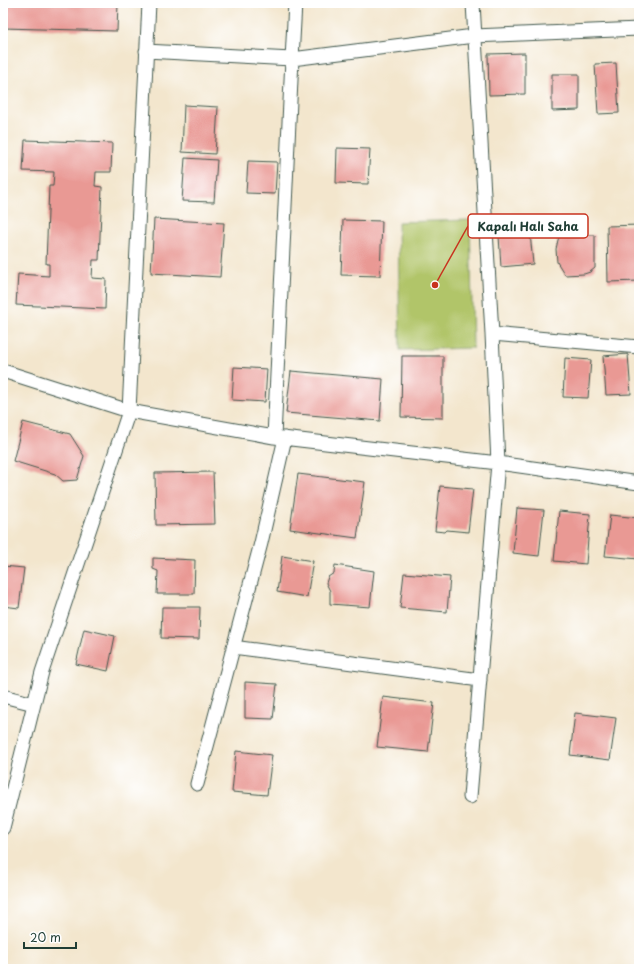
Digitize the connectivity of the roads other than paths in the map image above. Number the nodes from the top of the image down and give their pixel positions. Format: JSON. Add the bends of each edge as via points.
{"nodes":[{"id":1,"x":149,"y":3,"type":"edge"},
{"id":2,"x":295,"y":3,"type":"edge"},
{"id":3,"x":473,"y":3,"type":"edge"},
{"id":4,"x":639,"y":29,"type":"edge"},
{"id":5,"x":474,"y":36,"type":"junction"},
{"id":6,"x":146,"y":51,"type":"junction"},
{"id":7,"x":292,"y":59,"type":"junction"},
{"id":8,"x":492,"y":334,"type":"junction"},
{"id":9,"x":639,"y":347,"type":"edge"},
{"id":10,"x":3,"y":371,"type":"edge"},
{"id":11,"x":129,"y":410,"type":"junction"},
{"id":12,"x":279,"y":437,"type":"junction"},
{"id":13,"x":498,"y":463,"type":"junction"},
{"id":14,"x":639,"y":483,"type":"edge"},
{"id":15,"x":233,"y":647,"type":"junction"},
{"id":16,"x":480,"y":680,"type":"junction"},
{"id":17,"x":3,"y":696,"type":"edge"},
{"id":18,"x":34,"y":704,"type":"junction"},
{"id":19,"x":196,"y":784,"type":"dead end"},
{"id":20,"x":470,"y":797,"type":"dead end"},
{"id":21,"x":3,"y":828,"type":"edge"}],
"edges":[{"from":1,"to":6,"type":"street"},
{"from":2,"to":7,"type":"street"},
{"from":3,"to":5,"type":"street"},
{"from":4,"to":5,"type":"street"},
{"from":5,"to":7,"type":"street"},
{"from":5,"to":8,"type":"street"},
{"from":6,"to":7,"type":"street"},
{"from":6,"to":11,"type":"street"},
{"from":7,"to":12,"type":"street"},
{"from":8,"to":9,"type":"street"},
{"from":8,"to":13,"type":"street"},
{"from":10,"to":11,"type":"street"},
{"from":11,"to":12,"type":"street"},
{"from":11,"to":18,"type":"street","via":[[42,672]]},
{"from":12,"to":13,"type":"street"},
{"from":12,"to":15,"type":"street","via":[[261,543]]},
{"from":13,"to":14,"type":"street"},
{"from":13,"to":16,"type":"street"},
{"from":15,"to":16,"type":"street"},
{"from":15,"to":19,"type":"street"},
{"from":16,"to":20,"type":"street"},
{"from":17,"to":18,"type":"street"},
{"from":18,"to":21,"type":"street"}]}
